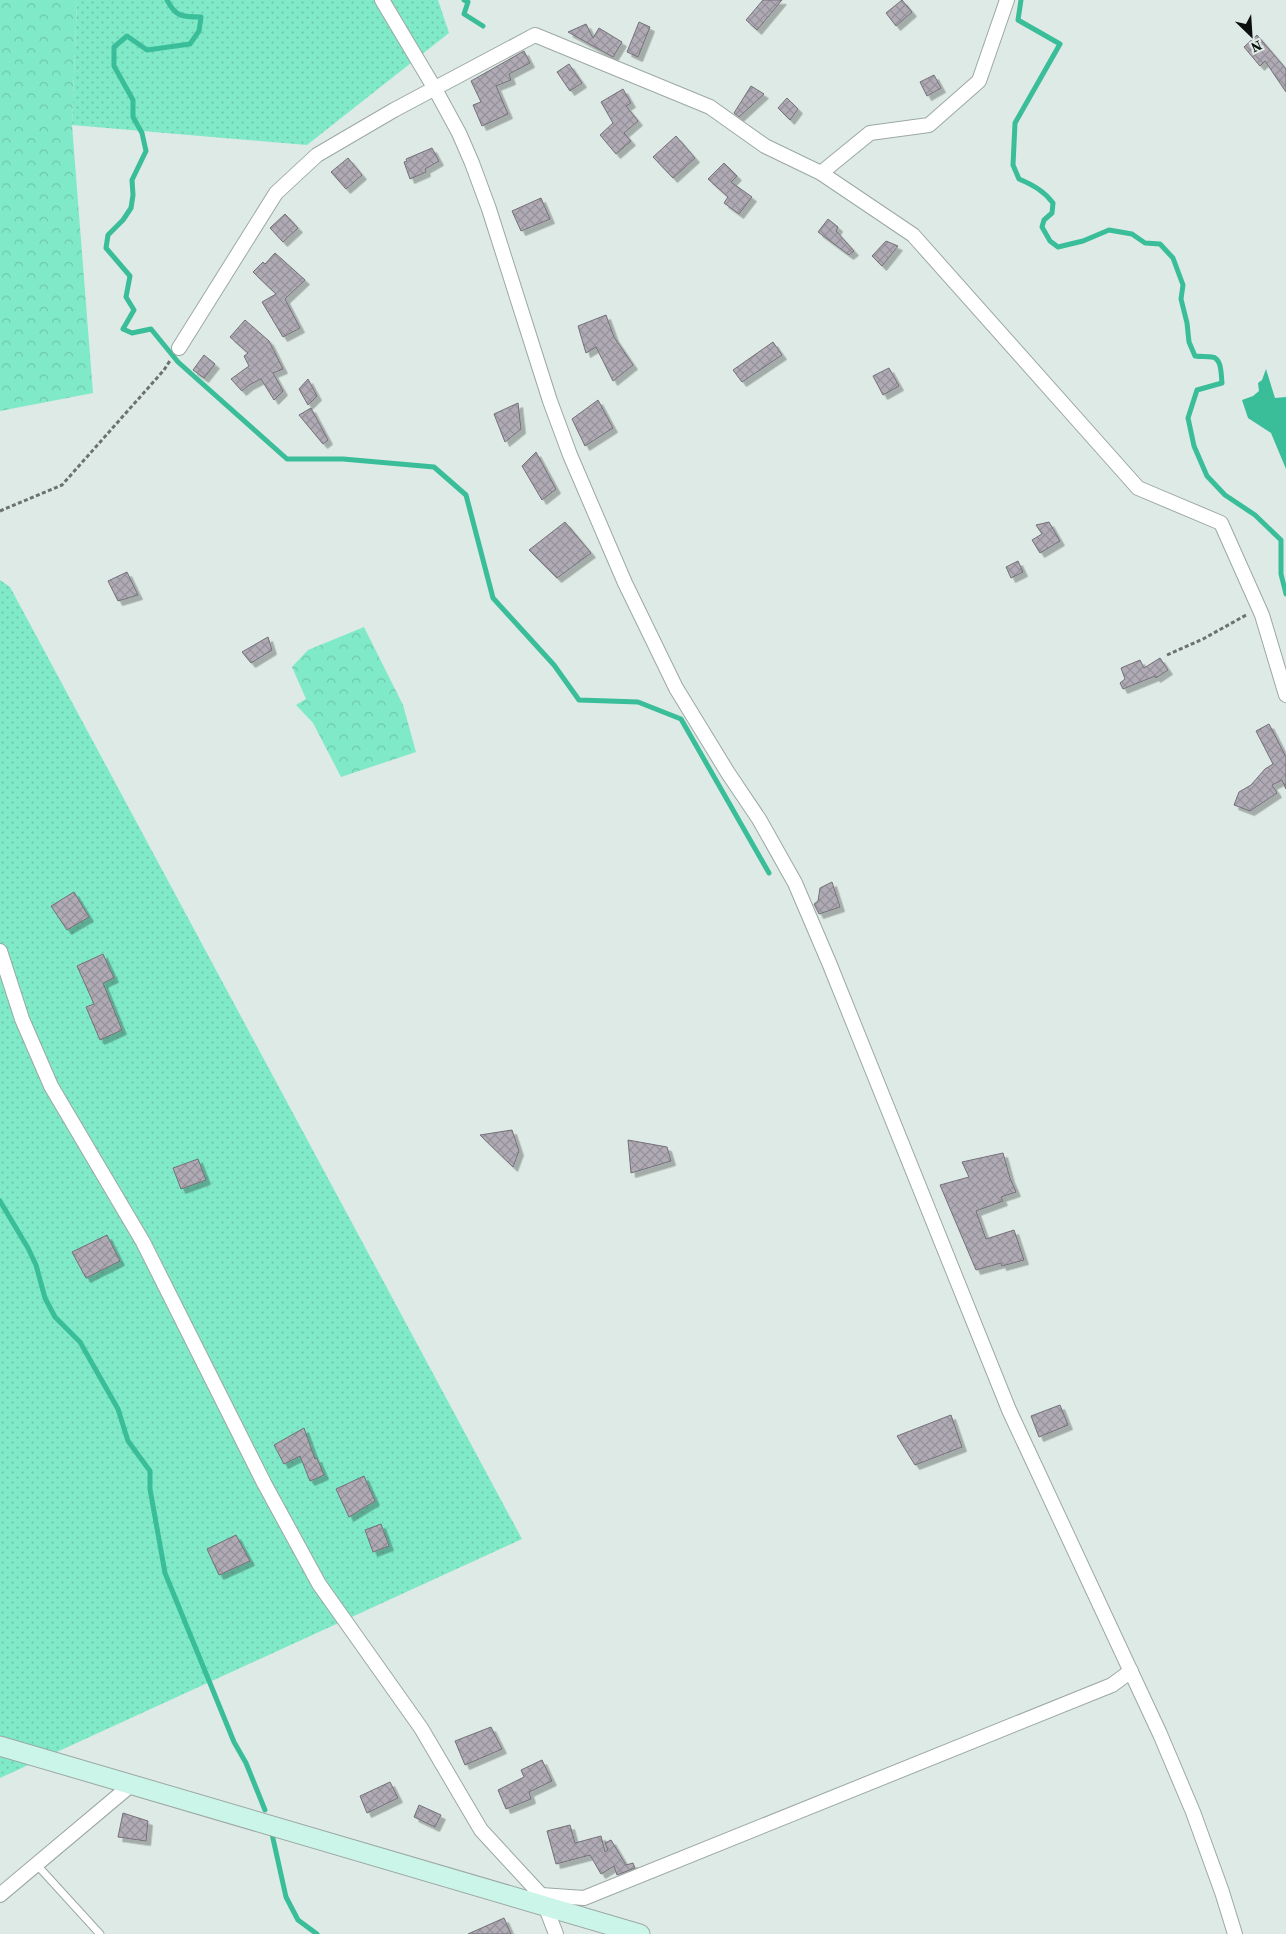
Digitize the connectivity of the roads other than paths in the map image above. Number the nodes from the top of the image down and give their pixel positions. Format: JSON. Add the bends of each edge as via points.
{"nodes":[{"id":1,"x":382,"y":0,"type":"edge"},
{"id":2,"x":1007,"y":0,"type":"edge"},
{"id":3,"x":435,"y":89,"type":"junction"},
{"id":4,"x":821,"y":173,"type":"junction"},
{"id":5,"x":179,"y":348,"type":"dead end"},
{"id":6,"x":1286,"y":695,"type":"edge"},
{"id":7,"x":0,"y":952,"type":"edge"},
{"id":8,"x":1130,"y":1672,"type":"junction"},
{"id":9,"x":0,"y":1746,"type":"edge"},
{"id":10,"x":131,"y":1785,"type":"junction"},
{"id":11,"x":38,"y":1865,"type":"junction"},
{"id":12,"x":0,"y":1895,"type":"edge"},
{"id":13,"x":544,"y":1901,"type":"junction"},
{"id":14,"x":100,"y":1934,"type":"edge"},
{"id":15,"x":556,"y":1934,"type":"edge"},
{"id":16,"x":640,"y":1934,"type":"edge"},
{"id":17,"x":1235,"y":1934,"type":"edge"}],
"edges":[{"from":1,"to":3,"type":"street"},
{"from":2,"to":4,"type":"street","via":[[979,81],[929,125],[870,134]]},
{"from":3,"to":4,"type":"street","via":[[535,34],[710,107],[765,146]]},
{"from":3,"to":5,"type":"street","via":[[317,154],[276,193]]},
{"from":3,"to":8,"type":"street","via":[[472,163],[550,401],[625,583],[676,688],[759,819],[795,883],[1013,1417]]},
{"from":4,"to":6,"type":"street","via":[[913,235],[1138,488],[1221,523],[1260,608]]},
{"from":7,"to":13,"type":"street","via":[[22,1019],[51,1086],[143,1242],[264,1483],[319,1584],[421,1728],[481,1830]]},
{"from":8,"to":13,"type":"street","via":[[1112,1685],[584,1898]]},
{"from":8,"to":17,"type":"street","via":[[1193,1812]]},
{"from":9,"to":10,"type":"street"},
{"from":10,"to":11,"type":"street"},
{"from":10,"to":13,"type":"street"},
{"from":11,"to":12,"type":"street"},
{"from":11,"to":14,"type":"lane"},
{"from":13,"to":15,"type":"street"},
{"from":13,"to":16,"type":"street"}]}
